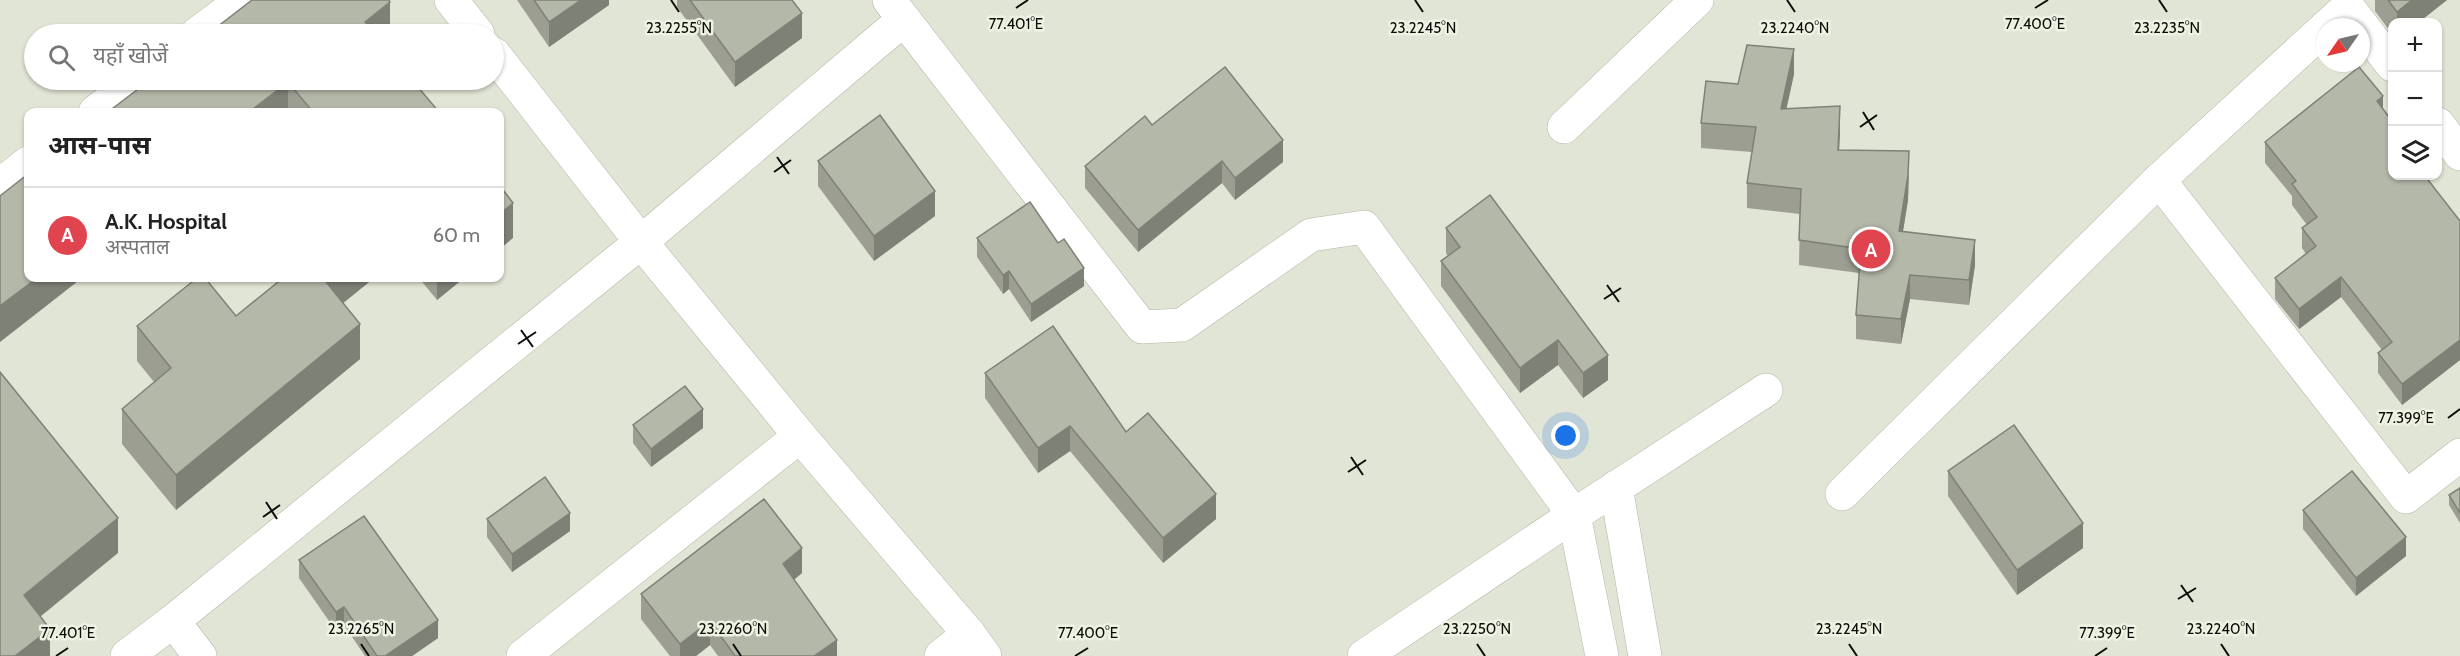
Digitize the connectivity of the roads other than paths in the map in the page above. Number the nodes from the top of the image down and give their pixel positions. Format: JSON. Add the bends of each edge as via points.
{"nodes":[{"id":1,"x":242,"y":0,"type":"edge"},
{"id":2,"x":451,"y":0,"type":"edge"},
{"id":3,"x":1697,"y":0,"type":"edge"},
{"id":4,"x":896,"y":10,"type":"edge"},
{"id":5,"x":2335,"y":18,"type":"edge"},
{"id":6,"x":2356,"y":18,"type":"edge"},
{"id":7,"x":210,"y":24,"type":"edge"},
{"id":8,"x":470,"y":24,"type":"edge"},
{"id":9,"x":2316,"y":35,"type":"edge"},
{"id":10,"x":2370,"y":36,"type":"edge"},
{"id":11,"x":2388,"y":60,"type":"edge"},
{"id":12,"x":504,"y":67,"type":"edge"},
{"id":13,"x":125,"y":90,"type":"edge"},
{"id":14,"x":100,"y":108,"type":"edge"},
{"id":15,"x":2439,"y":126,"type":"edge"},
{"id":16,"x":1564,"y":127,"type":"dead end"},
{"id":17,"x":2460,"y":154,"type":"edge"},
{"id":18,"x":24,"y":166,"type":"edge"},
{"id":19,"x":2159,"y":180,"type":"junction"},
{"id":20,"x":0,"y":185,"type":"edge"},
{"id":21,"x":640,"y":242,"type":"junction"},
{"id":22,"x":1766,"y":390,"type":"dead end"},
{"id":23,"x":800,"y":436,"type":"junction"},
{"id":24,"x":2460,"y":455,"type":"edge"},
{"id":25,"x":1616,"y":488,"type":"junction"},
{"id":26,"x":1842,"y":494,"type":"dead end"},
{"id":27,"x":1574,"y":514,"type":"junction"},
{"id":28,"x":173,"y":621,"type":"junction"},
{"id":29,"x":977,"y":645,"type":"edge"},
{"id":30,"x":127,"y":656,"type":"edge"},
{"id":31,"x":200,"y":656,"type":"edge"},
{"id":32,"x":523,"y":656,"type":"edge"},
{"id":33,"x":941,"y":656,"type":"edge"},
{"id":34,"x":1364,"y":656,"type":"edge"},
{"id":35,"x":1602,"y":656,"type":"edge"},
{"id":36,"x":1645,"y":656,"type":"edge"}],
"edges":[{"from":1,"to":7,"type":"street"},
{"from":2,"to":8,"type":"street"},
{"from":3,"to":16,"type":"street"},
{"from":4,"to":21,"type":"street"},
{"from":4,"to":27,"type":"street","via":[[1142,327],[1182,325],[1311,235],[1364,227]]},
{"from":5,"to":6,"type":"street","via":[[2348,7]]},
{"from":9,"to":19,"type":"street"},
{"from":10,"to":11,"type":"street"},
{"from":12,"to":21,"type":"street"},
{"from":13,"to":14,"type":"street"},
{"from":15,"to":17,"type":"street"},
{"from":18,"to":20,"type":"street"},
{"from":19,"to":24,"type":"street","via":[[2406,497]]},
{"from":19,"to":26,"type":"street"},
{"from":21,"to":23,"type":"street"},
{"from":21,"to":28,"type":"street"},
{"from":22,"to":25,"type":"street"},
{"from":23,"to":29,"type":"street"},
{"from":23,"to":32,"type":"street"},
{"from":25,"to":27,"type":"street"},
{"from":25,"to":36,"type":"street"},
{"from":27,"to":34,"type":"street"},
{"from":27,"to":35,"type":"street"},
{"from":28,"to":30,"type":"street"},
{"from":28,"to":31,"type":"street"},
{"from":29,"to":33,"type":"street"}]}
